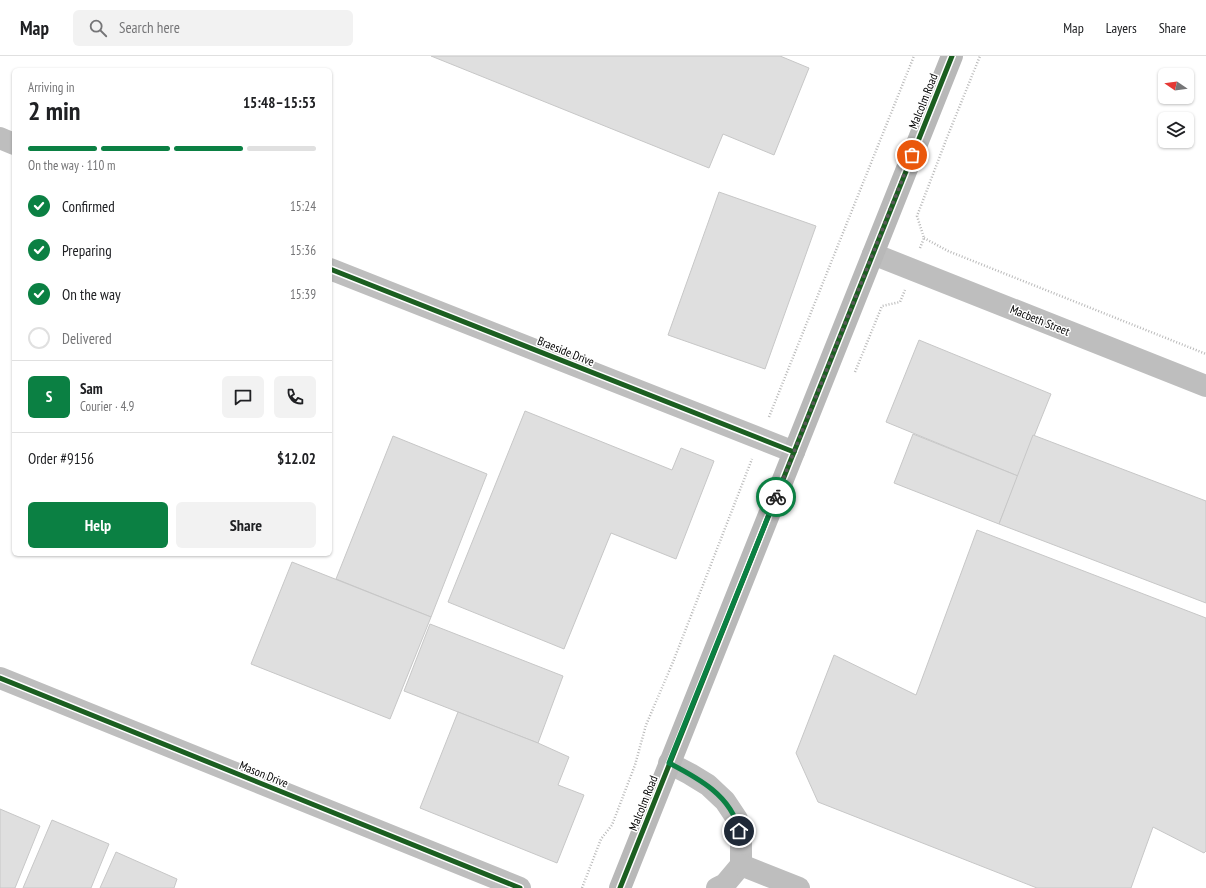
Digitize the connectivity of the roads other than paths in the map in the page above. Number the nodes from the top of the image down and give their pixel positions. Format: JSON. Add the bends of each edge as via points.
{"nodes":[{"id":1,"x":952,"y":56,"type":"edge"},
{"id":2,"x":0,"y":138,"type":"edge"},
{"id":3,"x":12,"y":143,"type":"edge"},
{"id":4,"x":873,"y":254,"type":"junction"},
{"id":5,"x":332,"y":270,"type":"edge"},
{"id":6,"x":1206,"y":386,"type":"edge"},
{"id":7,"x":794,"y":452,"type":"junction"},
{"id":8,"x":0,"y":678,"type":"edge"},
{"id":9,"x":669,"y":763,"type":"junction"},
{"id":10,"x":741,"y":865,"type":"junction"},
{"id":11,"x":520,"y":888,"type":"edge"},
{"id":12,"x":620,"y":888,"type":"edge"},
{"id":13,"x":717,"y":888,"type":"edge"},
{"id":14,"x":799,"y":888,"type":"edge"}],
"edges":[{"from":1,"to":4,"type":"street","name":"Malcolm Road"},
{"from":2,"to":3,"type":"street"},
{"from":4,"to":6,"type":"street","name":"Macbeth Street"},
{"from":4,"to":7,"type":"street","name":"Malcolm Road"},
{"from":5,"to":7,"type":"street","name":"Braeside Drive"},
{"from":7,"to":9,"type":"street","name":"Malcolm Road"},
{"from":8,"to":11,"type":"street","name":"Mason Drive"},
{"from":9,"to":10,"type":"street","via":[[708,785],[737,819]]},
{"from":9,"to":12,"type":"street","name":"Malcolm Road"},
{"from":10,"to":13,"type":"street","via":[[725,884]]},
{"from":10,"to":14,"type":"street"}]}
